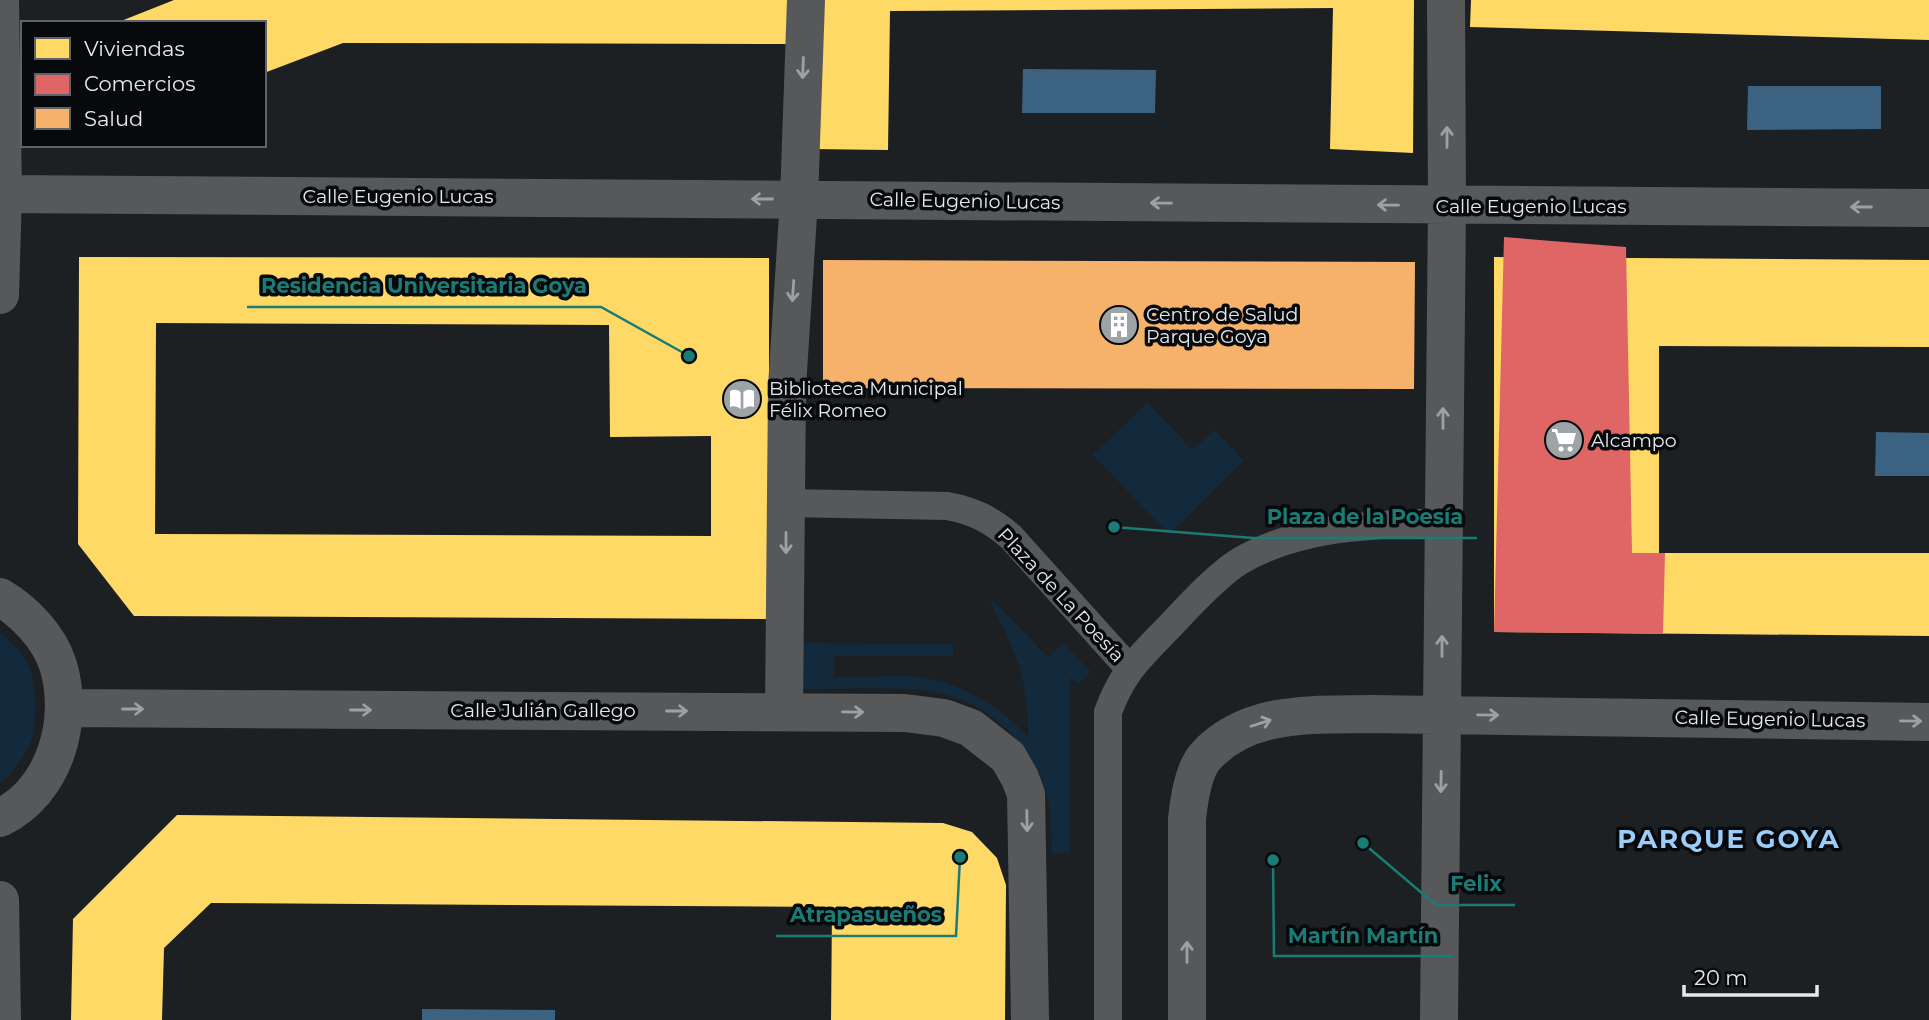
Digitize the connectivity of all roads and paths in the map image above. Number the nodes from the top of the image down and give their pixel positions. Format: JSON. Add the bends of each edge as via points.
{"nodes":[{"id":1,"x":0,"y":0,"type":"edge"},
{"id":2,"x":806,"y":0,"type":"edge"},
{"id":3,"x":1446,"y":0,"type":"edge"},
{"id":4,"x":1,"y":193,"type":"edge"},
{"id":5,"x":799,"y":199,"type":"junction"},
{"id":6,"x":1447,"y":205,"type":"junction"},
{"id":7,"x":1929,"y":208,"type":"edge"},
{"id":8,"x":0,"y":295,"type":"edge"},
{"id":9,"x":786,"y":503,"type":"junction"},
{"id":10,"x":1442,"y":522,"type":"junction"},
{"id":11,"x":1,"y":593,"type":"edge"},
{"id":12,"x":1129,"y":668,"type":"junction"},
{"id":13,"x":65,"y":708,"type":"junction"},
{"id":14,"x":785,"y":711,"type":"junction"},
{"id":15,"x":1442,"y":714,"type":"junction"},
{"id":16,"x":1929,"y":722,"type":"edge"},
{"id":17,"x":1,"y":827,"type":"edge"},
{"id":18,"x":0,"y":900,"type":"edge"},
{"id":19,"x":2,"y":1020,"type":"edge"},
{"id":20,"x":1030,"y":1020,"type":"edge"},
{"id":21,"x":1108,"y":1020,"type":"edge"},
{"id":22,"x":1187,"y":1020,"type":"edge"},
{"id":23,"x":1439,"y":1020,"type":"edge"}],
"edges":[{"from":1,"to":4,"type":"street"},
{"from":2,"to":5,"type":"street","one_way":true},
{"from":6,"to":3,"type":"street","one_way":true},
{"from":5,"to":4,"type":"street","name":"Calle Eugenio Lucas","one_way":true},
{"from":4,"to":8,"type":"street"},
{"from":6,"to":5,"type":"street","name":"Calle Eugenio Lucas","one_way":true},
{"from":5,"to":9,"type":"street","one_way":true,"via":[[787,387]]},
{"from":7,"to":6,"type":"street","name":"Calle Eugenio Lucas","one_way":true},
{"from":10,"to":6,"type":"street","one_way":true},
{"from":9,"to":12,"type":"street","name":"Plaza de La Poesía","via":[[947,506],[991,520]]},
{"from":9,"to":14,"type":"street","one_way":true},
{"from":10,"to":12,"type":"street","name":"Plaza de La Poesía","via":[[1353,526],[1286,541],[1239,562]]},
{"from":15,"to":10,"type":"street","one_way":true},
{"from":11,"to":13,"type":"street","via":[[44,638],[58,664]]},
{"from":12,"to":21,"type":"street","name":"Plaza de La Poesía","via":[[1108,712]]},
{"from":13,"to":14,"type":"street","name":"Calle Julián Gallego","one_way":true},
{"from":13,"to":17,"type":"street","via":[[59,746],[46,774]]},
{"from":14,"to":20,"type":"street","name":"Calle Julián Gallego","one_way":true,"via":[[944,718],[971,728],[1008,757],[1026,794]]},
{"from":15,"to":16,"type":"street","name":"Calle Eugenio Lucas","one_way":true},
{"from":22,"to":15,"type":"street","name":"Calle Eugenio Lucas","one_way":true,"via":[[1187,819],[1190,792],[1204,758],[1255,724],[1289,715]]},
{"from":15,"to":23,"type":"street","one_way":true},
{"from":18,"to":19,"type":"street"}]}
